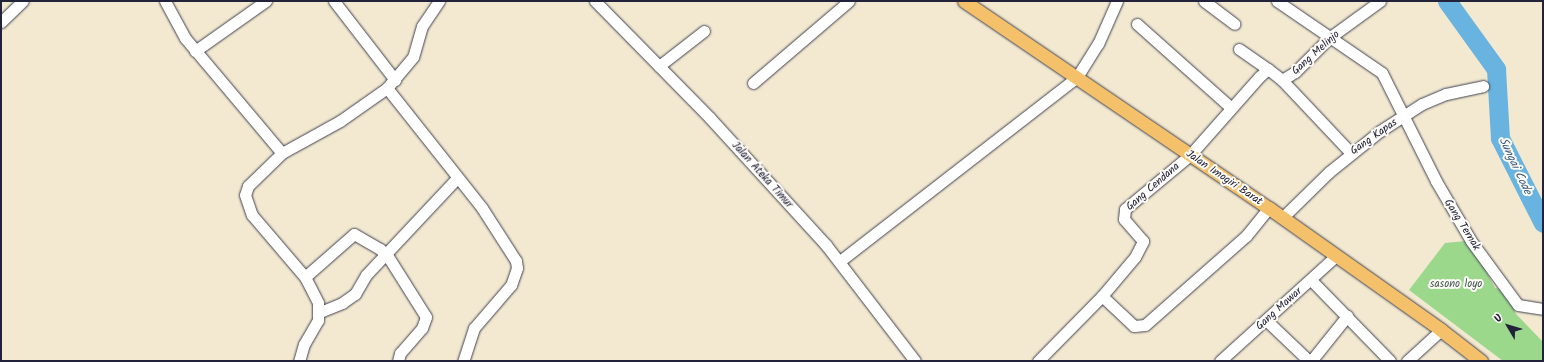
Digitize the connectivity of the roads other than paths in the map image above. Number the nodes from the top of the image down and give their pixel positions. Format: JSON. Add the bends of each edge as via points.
{"nodes":[{"id":1,"x":23,"y":1,"type":"edge"},
{"id":2,"x":165,"y":1,"type":"edge"},
{"id":3,"x":266,"y":1,"type":"edge"},
{"id":4,"x":334,"y":1,"type":"edge"},
{"id":5,"x":439,"y":1,"type":"edge"},
{"id":6,"x":595,"y":1,"type":"edge"},
{"id":7,"x":849,"y":1,"type":"edge"},
{"id":8,"x":964,"y":1,"type":"edge"},
{"id":9,"x":1116,"y":1,"type":"edge"},
{"id":10,"x":1204,"y":1,"type":"edge"},
{"id":11,"x":1277,"y":1,"type":"edge"},
{"id":12,"x":1380,"y":1,"type":"edge"},
{"id":13,"x":1,"y":22,"type":"edge"},
{"id":14,"x":1137,"y":24,"type":"dead end"},
{"id":15,"x":1234,"y":24,"type":"dead end"},
{"id":16,"x":704,"y":31,"type":"dead end"},
{"id":17,"x":1329,"y":38,"type":"junction"},
{"id":18,"x":1239,"y":49,"type":"dead end"},
{"id":19,"x":195,"y":51,"type":"junction"},
{"id":20,"x":659,"y":66,"type":"junction"},
{"id":21,"x":1268,"y":69,"type":"junction"},
{"id":22,"x":1077,"y":77,"type":"junction"},
{"id":23,"x":1282,"y":80,"type":"junction"},
{"id":24,"x":753,"y":83,"type":"dead end"},
{"id":25,"x":391,"y":84,"type":"junction"},
{"id":26,"x":1483,"y":86,"type":"dead end"},
{"id":27,"x":1230,"y":107,"type":"junction"},
{"id":28,"x":1404,"y":116,"type":"junction"},
{"id":29,"x":282,"y":153,"type":"junction"},
{"id":30,"x":1351,"y":153,"type":"junction"},
{"id":31,"x":1190,"y":155,"type":"junction"},
{"id":32,"x":458,"y":178,"type":"junction"},
{"id":33,"x":1269,"y":208,"type":"junction"},
{"id":34,"x":1282,"y":218,"type":"junction"},
{"id":35,"x":387,"y":255,"type":"junction"},
{"id":36,"x":1336,"y":256,"type":"junction"},
{"id":37,"x":840,"y":261,"type":"junction"},
{"id":38,"x":305,"y":278,"type":"junction"},
{"id":39,"x":1311,"y":280,"type":"junction"},
{"id":40,"x":1102,"y":296,"type":"junction"},
{"id":41,"x":1543,"y":309,"type":"edge"},
{"id":42,"x":320,"y":312,"type":"junction"},
{"id":43,"x":1347,"y":316,"type":"junction"},
{"id":44,"x":1266,"y":320,"type":"junction"},
{"id":45,"x":1441,"y":330,"type":"junction"},
{"id":46,"x":299,"y":361,"type":"edge"},
{"id":47,"x":398,"y":361,"type":"edge"},
{"id":48,"x":464,"y":361,"type":"edge"},
{"id":49,"x":915,"y":361,"type":"edge"},
{"id":50,"x":1038,"y":361,"type":"edge"},
{"id":51,"x":1220,"y":361,"type":"edge"},
{"id":52,"x":1310,"y":361,"type":"edge"},
{"id":53,"x":1390,"y":361,"type":"edge"},
{"id":54,"x":1407,"y":361,"type":"edge"},
{"id":55,"x":1481,"y":361,"type":"edge"}],
"edges":[{"from":1,"to":13,"type":"street"},
{"from":2,"to":19,"type":"street"},
{"from":3,"to":19,"type":"street"},
{"from":4,"to":25,"type":"street"},
{"from":5,"to":25,"type":"street","via":[[422,26],[412,57]]},
{"from":6,"to":20,"type":"street","name":"Jalan Ateka Timur"},
{"from":7,"to":24,"type":"street"},
{"from":8,"to":22,"type":"main road","name":"Jalan Imogiri Barat"},
{"from":9,"to":22,"type":"street","via":[[1098,44]]},
{"from":10,"to":15,"type":"street"},
{"from":11,"to":17,"type":"street","name":"Gang Ternak"},
{"from":12,"to":17,"type":"street","name":"Gang Melinjo"},
{"from":14,"to":27,"type":"street"},
{"from":16,"to":20,"type":"street"},
{"from":17,"to":23,"type":"street","name":"Gang Melinjo","via":[[1307,63]]},
{"from":17,"to":28,"type":"street","name":"Gang Ternak","via":[[1382,73]]},
{"from":18,"to":21,"type":"street","name":"Gang Melinjo"},
{"from":19,"to":29,"type":"street"},
{"from":20,"to":37,"type":"street","name":"Jalan Ateka Timur"},
{"from":21,"to":23,"type":"street","name":"Gang Melinjo"},
{"from":21,"to":27,"type":"street","via":[[1248,85]]},
{"from":22,"to":31,"type":"main road","name":"Jalan Imogiri Barat"},
{"from":22,"to":37,"type":"street"},
{"from":23,"to":30,"type":"street"},
{"from":25,"to":29,"type":"street","via":[[340,121]]},
{"from":25,"to":32,"type":"street"},
{"from":26,"to":28,"type":"street","name":"Gang Kapas","via":[[1446,94],[1422,104]]},
{"from":27,"to":31,"type":"street"},
{"from":28,"to":30,"type":"street","name":"Gang Kapas"},
{"from":28,"to":41,"type":"street","name":"Gang Ternak","via":[[1456,218],[1501,284],[1518,305]]},
{"from":29,"to":38,"type":"street","via":[[248,186],[245,195],[252,215]]},
{"from":30,"to":34,"type":"street","name":"Gang Kapas"},
{"from":31,"to":33,"type":"main road","name":"Jalan Imogiri Barat"},
{"from":31,"to":40,"type":"street","name":"Gang Cendana","via":[[1124,209],[1124,219],[1143,241],[1135,256]]},
{"from":32,"to":35,"type":"street"},
{"from":32,"to":48,"type":"street","via":[[482,208],[516,261],[517,268],[511,285],[474,328]]},
{"from":33,"to":34,"type":"main road","name":"Jalan Imogiri Barat"},
{"from":33,"to":40,"type":"street","via":[[1246,236],[1145,324],[1134,326]]},
{"from":34,"to":36,"type":"main road","name":"Jalan Imogiri Barat"},
{"from":35,"to":38,"type":"street","via":[[369,241],[354,234]]},
{"from":35,"to":42,"type":"street","via":[[366,276],[351,298]]},
{"from":35,"to":47,"type":"street","via":[[426,317],[422,328],[400,353]]},
{"from":36,"to":39,"type":"street","name":"Gang Mawar"},
{"from":36,"to":45,"type":"main road","name":"Jalan Imogiri Barat"},
{"from":37,"to":49,"type":"street","name":"Jalan Ateka Timur"},
{"from":38,"to":42,"type":"street"},
{"from":39,"to":43,"type":"street"},
{"from":39,"to":44,"type":"street","name":"Gang Mawar"},
{"from":40,"to":50,"type":"street"},
{"from":42,"to":46,"type":"street"},
{"from":43,"to":52,"type":"street"},
{"from":43,"to":53,"type":"street"},
{"from":44,"to":51,"type":"street","name":"Gang Mawar"},
{"from":44,"to":52,"type":"street"},
{"from":45,"to":54,"type":"street"},
{"from":45,"to":55,"type":"main road","name":"Jalan Imogiri Barat"}]}
